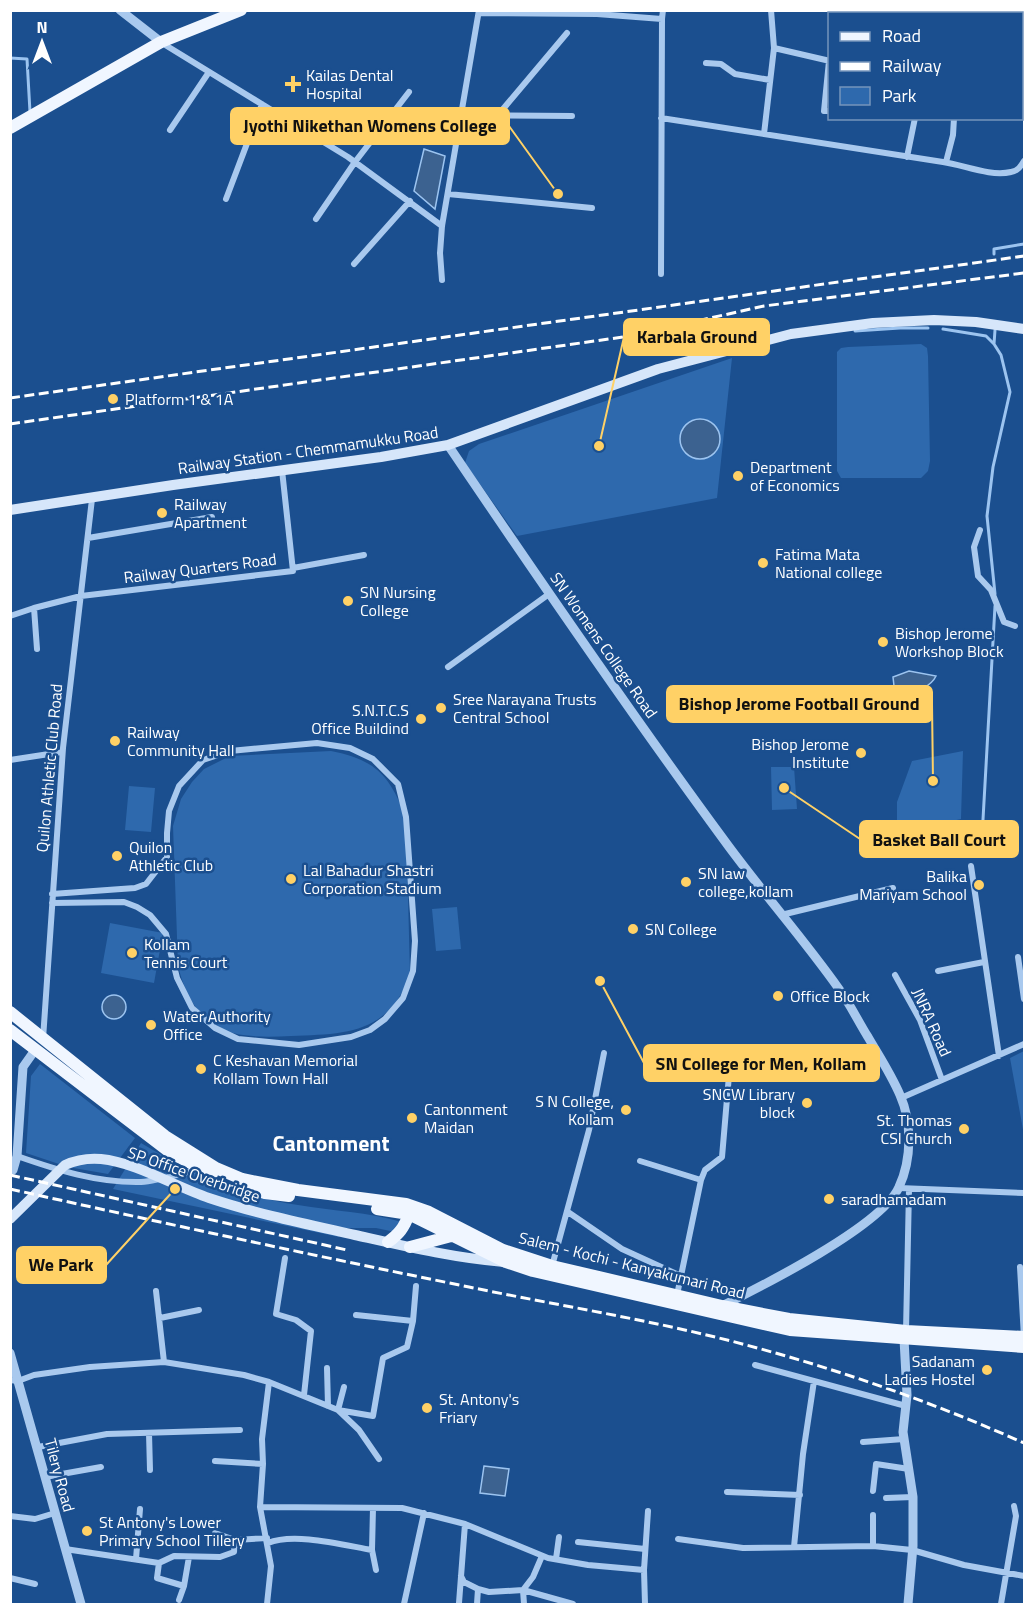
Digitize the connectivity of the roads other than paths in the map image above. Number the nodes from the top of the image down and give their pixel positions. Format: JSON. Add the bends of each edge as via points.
{"nodes":[{"id":1,"x":120,"y":10,"type":"edge"},
{"id":2,"x":241,"y":10,"type":"edge"},
{"id":3,"x":663,"y":10,"type":"edge"},
{"id":4,"x":771,"y":10,"type":"edge"},
{"id":5,"x":478,"y":12,"type":"edge"},
{"id":6,"x":662,"y":19,"type":"junction"},
{"id":7,"x":567,"y":33,"type":"dead end"},
{"id":8,"x":161,"y":42,"type":"junction"},
{"id":9,"x":774,"y":48,"type":"junction"},
{"id":10,"x":828,"y":61,"type":"edge"},
{"id":11,"x":706,"y":63,"type":"dead end"},
{"id":12,"x":828,"y":71,"type":"edge"},
{"id":13,"x":209,"y":72,"type":"junction"},
{"id":14,"x":770,"y":80,"type":"junction"},
{"id":15,"x":409,"y":92,"type":"dead end"},
{"id":16,"x":262,"y":105,"type":"junction"},
{"id":17,"x":828,"y":111,"type":"edge"},
{"id":18,"x":461,"y":115,"type":"junction"},
{"id":19,"x":498,"y":115,"type":"junction"},
{"id":20,"x":572,"y":116,"type":"dead end"},
{"id":21,"x":661,"y":118,"type":"junction"},
{"id":22,"x":915,"y":120,"type":"edge"},
{"id":23,"x":954,"y":120,"type":"edge"},
{"id":24,"x":10,"y":128,"type":"edge"},
{"id":25,"x":170,"y":130,"type":"dead end"},
{"id":26,"x":764,"y":134,"type":"junction"},
{"id":27,"x":907,"y":157,"type":"junction"},
{"id":28,"x":1024,"y":161,"type":"edge"},
{"id":29,"x":355,"y":162,"type":"junction"},
{"id":30,"x":946,"y":162,"type":"junction"},
{"id":31,"x":448,"y":194,"type":"junction"},
{"id":32,"x":226,"y":199,"type":"dead end"},
{"id":33,"x":410,"y":201,"type":"junction"},
{"id":34,"x":592,"y":208,"type":"dead end"},
{"id":35,"x":316,"y":219,"type":"dead end"},
{"id":36,"x":442,"y":226,"type":"junction"},
{"id":37,"x":354,"y":264,"type":"dead end"},
{"id":38,"x":661,"y":274,"type":"dead end"},
{"id":39,"x":442,"y":280,"type":"dead end"},
{"id":40,"x":1024,"y":329,"type":"edge"},
{"id":41,"x":448,"y":445,"type":"junction"},
{"id":42,"x":282,"y":471,"type":"junction"},
{"id":43,"x":92,"y":499,"type":"junction"},
{"id":44,"x":10,"y":510,"type":"edge"},
{"id":45,"x":212,"y":517,"type":"dead end"},
{"id":46,"x":980,"y":530,"type":"dead end"},
{"id":47,"x":88,"y":538,"type":"junction"},
{"id":48,"x":364,"y":555,"type":"dead end"},
{"id":49,"x":293,"y":568,"type":"junction"},
{"id":50,"x":549,"y":594,"type":"junction"},
{"id":51,"x":81,"y":596,"type":"junction"},
{"id":52,"x":34,"y":608,"type":"junction"},
{"id":53,"x":10,"y":616,"type":"edge"},
{"id":54,"x":1015,"y":626,"type":"dead end"},
{"id":55,"x":38,"y":649,"type":"dead end"},
{"id":56,"x":448,"y":667,"type":"dead end"},
{"id":57,"x":62,"y":752,"type":"junction"},
{"id":58,"x":10,"y":760,"type":"edge"},
{"id":59,"x":971,"y":866,"type":"dead end"},
{"id":60,"x":893,"y":888,"type":"dead end"},
{"id":61,"x":52,"y":894,"type":"junction"},
{"id":62,"x":52,"y":903,"type":"junction"},
{"id":63,"x":782,"y":915,"type":"junction"},
{"id":64,"x":1018,"y":957,"type":"dead end"},
{"id":65,"x":984,"y":962,"type":"junction"},
{"id":66,"x":938,"y":971,"type":"dead end"},
{"id":67,"x":895,"y":975,"type":"dead end"},
{"id":68,"x":1024,"y":999,"type":"edge"},
{"id":69,"x":10,"y":1012,"type":"edge"},
{"id":70,"x":10,"y":1030,"type":"edge"},
{"id":71,"x":43,"y":1040,"type":"junction"},
{"id":72,"x":1024,"y":1044,"type":"edge"},
{"id":73,"x":35,"y":1050,"type":"junction"},
{"id":74,"x":731,"y":1052,"type":"dead end"},
{"id":75,"x":604,"y":1053,"type":"dead end"},
{"id":76,"x":999,"y":1056,"type":"junction"},
{"id":77,"x":942,"y":1080,"type":"junction"},
{"id":78,"x":901,"y":1098,"type":"junction"},
{"id":79,"x":17,"y":1156,"type":"junction"},
{"id":80,"x":640,"y":1161,"type":"dead end"},
{"id":81,"x":201,"y":1168,"type":"junction"},
{"id":82,"x":13,"y":1170,"type":"dead end"},
{"id":83,"x":701,"y":1180,"type":"junction"},
{"id":84,"x":899,"y":1188,"type":"junction"},
{"id":85,"x":909,"y":1190,"type":"junction"},
{"id":86,"x":1024,"y":1193,"type":"edge"},
{"id":87,"x":568,"y":1212,"type":"junction"},
{"id":88,"x":409,"y":1214,"type":"junction"},
{"id":89,"x":10,"y":1219,"type":"edge"},
{"id":90,"x":467,"y":1232,"type":"junction"},
{"id":91,"x":454,"y":1235,"type":"junction"},
{"id":92,"x":388,"y":1242,"type":"junction"},
{"id":93,"x":410,"y":1247,"type":"junction"},
{"id":94,"x":285,"y":1258,"type":"dead end"},
{"id":95,"x":506,"y":1262,"type":"junction"},
{"id":96,"x":552,"y":1266,"type":"junction"},
{"id":97,"x":1020,"y":1267,"type":"dead end"},
{"id":98,"x":681,"y":1276,"type":"junction"},
{"id":99,"x":416,"y":1286,"type":"dead end"},
{"id":100,"x":156,"y":1291,"type":"dead end"},
{"id":101,"x":677,"y":1295,"type":"junction"},
{"id":102,"x":199,"y":1310,"type":"dead end"},
{"id":103,"x":721,"y":1311,"type":"junction"},
{"id":104,"x":356,"y":1315,"type":"dead end"},
{"id":105,"x":160,"y":1318,"type":"junction"},
{"id":106,"x":413,"y":1321,"type":"junction"},
{"id":107,"x":905,"y":1335,"type":"junction"},
{"id":108,"x":1024,"y":1341,"type":"edge"},
{"id":109,"x":10,"y":1353,"type":"edge"},
{"id":110,"x":164,"y":1362,"type":"junction"},
{"id":111,"x":755,"y":1365,"type":"dead end"},
{"id":112,"x":327,"y":1368,"type":"dead end"},
{"id":113,"x":14,"y":1380,"type":"edge"},
{"id":114,"x":814,"y":1381,"type":"junction"},
{"id":115,"x":269,"y":1382,"type":"junction"},
{"id":116,"x":344,"y":1387,"type":"dead end"},
{"id":117,"x":304,"y":1395,"type":"junction"},
{"id":118,"x":328,"y":1406,"type":"junction"},
{"id":119,"x":906,"y":1406,"type":"junction"},
{"id":120,"x":339,"y":1410,"type":"junction"},
{"id":121,"x":240,"y":1430,"type":"dead end"},
{"id":122,"x":149,"y":1433,"type":"junction"},
{"id":123,"x":904,"y":1439,"type":"junction"},
{"id":124,"x":862,"y":1442,"type":"dead end"},
{"id":125,"x":38,"y":1447,"type":"junction"},
{"id":126,"x":379,"y":1459,"type":"dead end"},
{"id":127,"x":215,"y":1461,"type":"dead end"},
{"id":128,"x":263,"y":1464,"type":"junction"},
{"id":129,"x":101,"y":1467,"type":"dead end"},
{"id":130,"x":909,"y":1469,"type":"junction"},
{"id":131,"x":150,"y":1470,"type":"dead end"},
{"id":132,"x":45,"y":1477,"type":"junction"},
{"id":133,"x":873,"y":1491,"type":"dead end"},
{"id":134,"x":728,"y":1492,"type":"dead end"},
{"id":135,"x":800,"y":1495,"type":"junction"},
{"id":136,"x":913,"y":1497,"type":"junction"},
{"id":137,"x":886,"y":1498,"type":"dead end"},
{"id":138,"x":1014,"y":1506,"type":"dead end"},
{"id":139,"x":260,"y":1507,"type":"junction"},
{"id":140,"x":373,"y":1508,"type":"junction"},
{"id":141,"x":140,"y":1509,"type":"dead end"},
{"id":142,"x":648,"y":1511,"type":"dead end"},
{"id":143,"x":55,"y":1513,"type":"junction"},
{"id":144,"x":424,"y":1513,"type":"junction"},
{"id":145,"x":10,"y":1515,"type":"edge"},
{"id":146,"x":873,"y":1515,"type":"dead end"},
{"id":147,"x":465,"y":1524,"type":"junction"},
{"id":148,"x":215,"y":1533,"type":"dead end"},
{"id":149,"x":559,"y":1537,"type":"dead end"},
{"id":150,"x":678,"y":1539,"type":"dead end"},
{"id":151,"x":235,"y":1540,"type":"junction"},
{"id":152,"x":267,"y":1540,"type":"junction"},
{"id":153,"x":578,"y":1542,"type":"dead end"},
{"id":154,"x":873,"y":1546,"type":"junction"},
{"id":155,"x":794,"y":1547,"type":"junction"},
{"id":156,"x":64,"y":1549,"type":"junction"},
{"id":157,"x":645,"y":1549,"type":"junction"},
{"id":158,"x":372,"y":1550,"type":"junction"},
{"id":159,"x":912,"y":1550,"type":"junction"},
{"id":160,"x":542,"y":1556,"type":"junction"},
{"id":161,"x":189,"y":1557,"type":"junction"},
{"id":162,"x":136,"y":1559,"type":"junction"},
{"id":163,"x":556,"y":1560,"type":"junction"},
{"id":164,"x":159,"y":1563,"type":"junction"},
{"id":165,"x":376,"y":1570,"type":"dead end"},
{"id":166,"x":644,"y":1570,"type":"junction"},
{"id":167,"x":1006,"y":1573,"type":"junction"},
{"id":168,"x":460,"y":1576,"type":"junction"},
{"id":169,"x":1024,"y":1576,"type":"edge"},
{"id":170,"x":10,"y":1578,"type":"edge"},
{"id":171,"x":35,"y":1584,"type":"dead end"},
{"id":172,"x":184,"y":1586,"type":"junction"},
{"id":173,"x":478,"y":1589,"type":"junction"},
{"id":174,"x":523,"y":1590,"type":"junction"},
{"id":175,"x":179,"y":1599,"type":"dead end"},
{"id":176,"x":459,"y":1603,"type":"dead end"},
{"id":177,"x":81,"y":1605,"type":"edge"},
{"id":178,"x":267,"y":1605,"type":"edge"},
{"id":179,"x":404,"y":1605,"type":"edge"},
{"id":180,"x":477,"y":1605,"type":"edge"},
{"id":181,"x":524,"y":1605,"type":"edge"},
{"id":182,"x":573,"y":1605,"type":"edge"},
{"id":183,"x":645,"y":1605,"type":"edge"},
{"id":184,"x":908,"y":1605,"type":"edge"},
{"id":185,"x":1001,"y":1605,"type":"edge"}],
"edges":[{"from":1,"to":8,"type":"street"},
{"from":2,"to":8,"type":"main road"},
{"from":3,"to":6,"type":"street"},
{"from":4,"to":9,"type":"street"},
{"from":5,"to":6,"type":"street"},
{"from":5,"to":18,"type":"street"},
{"from":6,"to":21,"type":"street"},
{"from":7,"to":19,"type":"street"},
{"from":8,"to":13,"type":"street"},
{"from":8,"to":24,"type":"main road"},
{"from":9,"to":10,"type":"street"},
{"from":9,"to":14,"type":"street"},
{"from":11,"to":14,"type":"street","via":[[721,64],[735,74]]},
{"from":12,"to":17,"type":"street","via":[[824,111]]},
{"from":13,"to":16,"type":"street"},
{"from":13,"to":25,"type":"street"},
{"from":14,"to":26,"type":"street"},
{"from":15,"to":29,"type":"street"},
{"from":16,"to":29,"type":"street"},
{"from":16,"to":32,"type":"street"},
{"from":18,"to":19,"type":"street"},
{"from":18,"to":31,"type":"street"},
{"from":19,"to":20,"type":"street"},
{"from":21,"to":26,"type":"street"},
{"from":21,"to":38,"type":"street"},
{"from":22,"to":27,"type":"street"},
{"from":23,"to":30,"type":"street"},
{"from":26,"to":27,"type":"street"},
{"from":27,"to":30,"type":"street"},
{"from":28,"to":30,"type":"street","via":[[1019,169],[997,173]]},
{"from":29,"to":33,"type":"street"},
{"from":29,"to":35,"type":"street"},
{"from":31,"to":34,"type":"street"},
{"from":31,"to":36,"type":"street"},
{"from":33,"to":36,"type":"street"},
{"from":33,"to":37,"type":"street"},
{"from":36,"to":39,"type":"street"},
{"from":40,"to":41,"type":"main road","name":"Railway Station - Chemmamukku Road","via":[[976,321],[934,320],[873,322],[791,334],[658,369]]},
{"from":41,"to":42,"type":"main road","name":"Railway Station - Chemmamukku Road"},
{"from":41,"to":50,"type":"street","name":"SN Womens College Road"},
{"from":42,"to":43,"type":"main road","name":"Railway Station - Chemmamukku Road"},
{"from":42,"to":49,"type":"street","name":"Railway Quarters Road"},
{"from":43,"to":44,"type":"main road","name":"Railway Station - Chemmamukku Road"},
{"from":43,"to":47,"type":"street","name":"Quilon Athletic Club Road"},
{"from":45,"to":47,"type":"street"},
{"from":46,"to":54,"type":"street","via":[[974,547],[978,576],[991,590],[1004,622]]},
{"from":47,"to":51,"type":"street","name":"Quilon Athletic Club Road"},
{"from":48,"to":49,"type":"street"},
{"from":49,"to":51,"type":"street","name":"Railway Quarters Road"},
{"from":50,"to":56,"type":"street"},
{"from":50,"to":63,"type":"street","name":"SN Womens College Road","via":[[725,842]]},
{"from":51,"to":52,"type":"street","name":"Railway Quarters Road"},
{"from":51,"to":57,"type":"street","name":"Quilon Athletic Club Road"},
{"from":52,"to":53,"type":"street","name":"Railway Quarters Road"},
{"from":52,"to":55,"type":"street"},
{"from":57,"to":58,"type":"street"},
{"from":57,"to":61,"type":"street","name":"Quilon Athletic Club Road"},
{"from":59,"to":65,"type":"street"},
{"from":60,"to":63,"type":"street"},
{"from":61,"to":62,"type":"street","name":"Quilon Athletic Club Road"},
{"from":61,"to":62,"type":"street","via":[[146,884],[167,857],[169,811],[179,786],[203,760],[230,751],[296,744],[350,748],[373,759],[398,784],[406,817],[415,941],[413,971],[403,998],[370,1030],[351,1037],[299,1044],[238,1039],[215,1028],[192,1008],[177,978],[166,934],[150,915],[124,902]]},
{"from":62,"to":71,"type":"street","name":"Quilon Athletic Club Road"},
{"from":63,"to":78,"type":"street","name":"SN Womens College Road","via":[[840,991]]},
{"from":64,"to":68,"type":"street"},
{"from":65,"to":66,"type":"street"},
{"from":65,"to":76,"type":"street"},
{"from":67,"to":77,"type":"street","name":"JNRA Road","via":[[920,1020]]},
{"from":69,"to":71,"type":"main road","name":"Salem - Kochi - Kanyakumari Road"},
{"from":70,"to":73,"type":"main road"},
{"from":71,"to":90,"type":"main road","name":"Salem - Kochi - Kanyakumari Road","via":[[165,1136],[216,1168],[265,1185],[406,1204]]},
{"from":72,"to":76,"type":"street","name":"JNRA Road"},
{"from":73,"to":79,"type":"street","via":[[23,1067]]},
{"from":73,"to":81,"type":"main road","via":[[171,1153]]},
{"from":74,"to":83,"type":"street","via":[[722,1157],[705,1170]]},
{"from":75,"to":87,"type":"street"},
{"from":76,"to":77,"type":"street","name":"JNRA Road"},
{"from":77,"to":78,"type":"street","name":"JNRA Road"},
{"from":78,"to":84,"type":"street","name":"SN Womens College Road","via":[[908,1129],[908,1155]]},
{"from":79,"to":81,"type":"street","via":[[66,1173],[110,1180],[142,1182]]},
{"from":79,"to":82,"type":"street"},
{"from":80,"to":83,"type":"street"},
{"from":81,"to":88,"type":"main road","via":[[265,1193]]},
{"from":83,"to":98,"type":"street"},
{"from":84,"to":85,"type":"street"},
{"from":84,"to":103,"type":"street","via":[[881,1209],[852,1232]]},
{"from":85,"to":86,"type":"street"},
{"from":85,"to":107,"type":"street"},
{"from":87,"to":96,"type":"street"},
{"from":87,"to":98,"type":"street","via":[[622,1249]]},
{"from":88,"to":91,"type":"main road"},
{"from":88,"to":92,"type":"main road","via":[[405,1226]]},
{"from":89,"to":92,"type":"main road","name":"SP Office Overbridge","via":[[65,1165],[101,1159],[207,1198]]},
{"from":90,"to":91,"type":"main road"},
{"from":90,"to":96,"type":"main road","name":"Salem - Kochi - Kanyakumari Road","via":[[503,1250]]},
{"from":91,"to":93,"type":"main road"},
{"from":91,"to":95,"type":"main road"},
{"from":92,"to":93,"type":"main road","name":"SP Office Overbridge"},
{"from":93,"to":95,"type":"main road","name":"SP Office Overbridge"},
{"from":94,"to":117,"type":"street","via":[[276,1314],[296,1320],[311,1331]]},
{"from":95,"to":103,"type":"main road"},
{"from":96,"to":101,"type":"main road","name":"Salem - Kochi - Kanyakumari Road"},
{"from":97,"to":108,"type":"street"},
{"from":98,"to":101,"type":"street"},
{"from":99,"to":106,"type":"street"},
{"from":100,"to":105,"type":"street"},
{"from":101,"to":103,"type":"main road","name":"Salem - Kochi - Kanyakumari Road"},
{"from":102,"to":105,"type":"street"},
{"from":103,"to":107,"type":"main road","name":"Salem - Kochi - Kanyakumari Road"},
{"from":104,"to":106,"type":"street"},
{"from":105,"to":110,"type":"street"},
{"from":106,"to":120,"type":"street","via":[[407,1347],[383,1358],[373,1416]]},
{"from":107,"to":108,"type":"main road","name":"Salem - Kochi - Kanyakumari Road"},
{"from":107,"to":119,"type":"street"},
{"from":109,"to":113,"type":"street","name":"Tilery Road"},
{"from":110,"to":113,"type":"street","via":[[90,1367]]},
{"from":110,"to":115,"type":"street","via":[[244,1374]]},
{"from":111,"to":114,"type":"street"},
{"from":112,"to":118,"type":"street"},
{"from":113,"to":125,"type":"street","name":"Tilery Road"},
{"from":114,"to":119,"type":"street"},
{"from":114,"to":135,"type":"street"},
{"from":115,"to":117,"type":"street"},
{"from":115,"to":128,"type":"street"},
{"from":116,"to":120,"type":"street"},
{"from":117,"to":118,"type":"street"},
{"from":118,"to":120,"type":"street"},
{"from":119,"to":123,"type":"street"},
{"from":120,"to":126,"type":"street"},
{"from":121,"to":122,"type":"street"},
{"from":122,"to":125,"type":"street","via":[[107,1434]]},
{"from":122,"to":131,"type":"street"},
{"from":123,"to":124,"type":"street"},
{"from":123,"to":130,"type":"street"},
{"from":125,"to":132,"type":"street","name":"Tilery Road"},
{"from":127,"to":128,"type":"street"},
{"from":128,"to":139,"type":"street"},
{"from":129,"to":132,"type":"street"},
{"from":130,"to":133,"type":"street","via":[[876,1464]]},
{"from":130,"to":136,"type":"street"},
{"from":132,"to":143,"type":"street","name":"Tilery Road"},
{"from":134,"to":135,"type":"street"},
{"from":135,"to":155,"type":"street"},
{"from":136,"to":137,"type":"street"},
{"from":136,"to":159,"type":"street"},
{"from":138,"to":167,"type":"street","via":[[1016,1516]]},
{"from":139,"to":140,"type":"street"},
{"from":139,"to":152,"type":"street"},
{"from":140,"to":144,"type":"street"},
{"from":140,"to":158,"type":"street"},
{"from":141,"to":162,"type":"street"},
{"from":142,"to":157,"type":"street"},
{"from":143,"to":145,"type":"street","via":[[34,1519]]},
{"from":143,"to":156,"type":"street","name":"Tilery Road"},
{"from":144,"to":147,"type":"street"},
{"from":144,"to":179,"type":"street"},
{"from":146,"to":154,"type":"street"},
{"from":147,"to":160,"type":"street"},
{"from":147,"to":168,"type":"street"},
{"from":148,"to":151,"type":"street"},
{"from":149,"to":163,"type":"street"},
{"from":150,"to":155,"type":"street","via":[[743,1548]]},
{"from":151,"to":152,"type":"street"},
{"from":151,"to":161,"type":"street","via":[[234,1552],[220,1557]]},
{"from":152,"to":158,"type":"street","via":[[290,1539]]},
{"from":152,"to":178,"type":"street","via":[[271,1566]]},
{"from":153,"to":157,"type":"street"},
{"from":154,"to":155,"type":"street"},
{"from":154,"to":159,"type":"street"},
{"from":156,"to":162,"type":"street"},
{"from":156,"to":177,"type":"street","name":"Tilery Road"},
{"from":157,"to":166,"type":"street"},
{"from":158,"to":165,"type":"street"},
{"from":159,"to":167,"type":"street"},
{"from":159,"to":184,"type":"street"},
{"from":160,"to":163,"type":"street"},
{"from":160,"to":174,"type":"street"},
{"from":161,"to":164,"type":"street","via":[[174,1556]]},
{"from":161,"to":172,"type":"street"},
{"from":162,"to":164,"type":"street"},
{"from":163,"to":166,"type":"street"},
{"from":164,"to":172,"type":"street","via":[[157,1578]]},
{"from":166,"to":183,"type":"street"},
{"from":167,"to":169,"type":"street"},
{"from":167,"to":185,"type":"street"},
{"from":168,"to":173,"type":"street"},
{"from":168,"to":176,"type":"street"},
{"from":170,"to":171,"type":"street"},
{"from":172,"to":175,"type":"street"},
{"from":173,"to":174,"type":"street"},
{"from":173,"to":180,"type":"street"},
{"from":174,"to":181,"type":"street"},
{"from":174,"to":182,"type":"street"}]}
